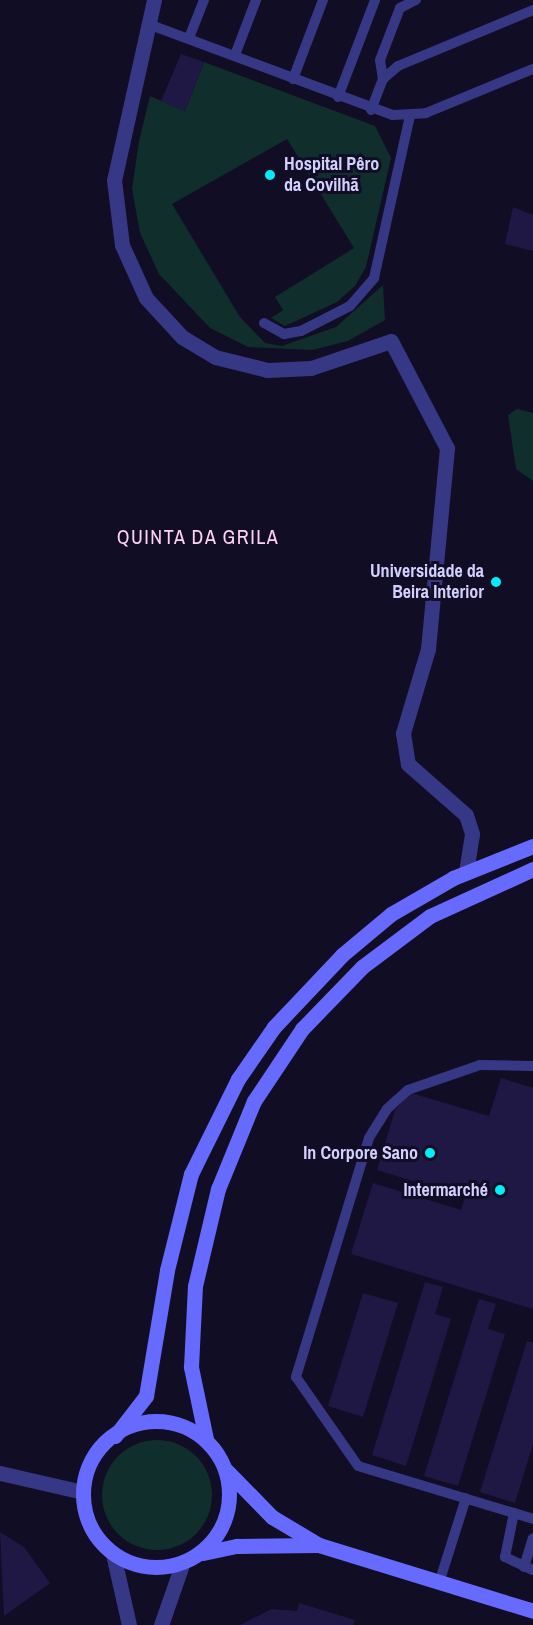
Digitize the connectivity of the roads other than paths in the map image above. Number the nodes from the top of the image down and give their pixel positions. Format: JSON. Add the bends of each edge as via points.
{"nodes":[{"id":1,"x":154,"y":0,"type":"edge"},
{"id":2,"x":204,"y":0,"type":"edge"},
{"id":3,"x":256,"y":0,"type":"edge"},
{"id":4,"x":323,"y":0,"type":"edge"},
{"id":5,"x":375,"y":0,"type":"edge"},
{"id":6,"x":416,"y":0,"type":"edge"},
{"id":7,"x":533,"y":10,"type":"edge"},
{"id":8,"x":148,"y":24,"type":"junction"},
{"id":9,"x":189,"y":38,"type":"junction"},
{"id":10,"x":235,"y":55,"type":"junction"},
{"id":11,"x":533,"y":69,"type":"edge"},
{"id":12,"x":293,"y":79,"type":"junction"},
{"id":13,"x":382,"y":79,"type":"junction"},
{"id":14,"x":338,"y":97,"type":"junction"},
{"id":15,"x":371,"y":110,"type":"junction"},
{"id":16,"x":410,"y":116,"type":"junction"},
{"id":17,"x":264,"y":323,"type":"dead end"},
{"id":18,"x":533,"y":846,"type":"edge"},
{"id":19,"x":533,"y":869,"type":"edge"},
{"id":20,"x":466,"y":873,"type":"junction"},
{"id":21,"x":533,"y":1066,"type":"edge"},
{"id":22,"x":115,"y":1436,"type":"junction"},
{"id":23,"x":206,"y":1439,"type":"junction"},
{"id":24,"x":225,"y":1468,"type":"junction"},
{"id":25,"x":0,"y":1473,"type":"edge"},
{"id":26,"x":83,"y":1492,"type":"junction"},
{"id":27,"x":466,"y":1498,"type":"junction"},
{"id":28,"x":514,"y":1513,"type":"junction"},
{"id":29,"x":533,"y":1519,"type":"edge"},
{"id":30,"x":533,"y":1538,"type":"edge"},
{"id":31,"x":319,"y":1545,"type":"junction"},
{"id":32,"x":113,"y":1554,"type":"junction"},
{"id":33,"x":190,"y":1559,"type":"junction"},
{"id":34,"x":529,"y":1569,"type":"edge"},
{"id":35,"x":439,"y":1583,"type":"junction"},
{"id":36,"x":533,"y":1611,"type":"edge"},
{"id":37,"x":129,"y":1625,"type":"edge"},
{"id":38,"x":161,"y":1625,"type":"edge"}],
"edges":[{"from":1,"to":8,"type":"street"},
{"from":2,"to":9,"type":"lane"},
{"from":3,"to":10,"type":"lane"},
{"from":4,"to":12,"type":"lane"},
{"from":5,"to":14,"type":"lane"},
{"from":6,"to":13,"type":"lane","via":[[400,8],[380,60]]},
{"from":7,"to":13,"type":"lane","via":[[398,66]]},
{"from":8,"to":9,"type":"lane"},
{"from":8,"to":20,"type":"street","via":[[114,180],[122,245],[146,298],[182,337],[215,357],[267,370],[311,368],[391,341],[447,448],[428,649],[403,733],[408,765],[466,815],[472,834]]},
{"from":9,"to":10,"type":"lane"},
{"from":10,"to":12,"type":"lane"},
{"from":11,"to":16,"type":"lane"},
{"from":12,"to":14,"type":"lane"},
{"from":13,"to":15,"type":"lane"},
{"from":14,"to":15,"type":"lane"},
{"from":15,"to":16,"type":"lane"},
{"from":16,"to":17,"type":"lane","via":[[374,278],[350,306],[301,331],[284,334]]},
{"from":18,"to":20,"type":"street"},
{"from":19,"to":23,"type":"street","via":[[430,915],[362,967],[302,1029],[254,1101],[218,1189],[195,1287],[191,1367]]},
{"from":20,"to":22,"type":"street","via":[[391,914],[342,955],[274,1027],[238,1079],[191,1174],[167,1269],[146,1396]]},
{"from":21,"to":27,"type":"lane","via":[[480,1065],[408,1090],[387,1109],[369,1138],[296,1377],[358,1466]]},
{"from":22,"to":23,"type":"street","via":[[132,1425],[157,1421]]},
{"from":22,"to":26,"type":"street","via":[[90,1462]]},
{"from":23,"to":24,"type":"street"},
{"from":24,"to":31,"type":"street","via":[[272,1517]]},
{"from":24,"to":33,"type":"street","via":[[230,1498],[224,1523]]},
{"from":25,"to":26,"type":"street"},
{"from":26,"to":32,"type":"street","via":[[91,1527]]},
{"from":27,"to":28,"type":"lane"},
{"from":27,"to":35,"type":"lane"},
{"from":28,"to":29,"type":"lane"},
{"from":28,"to":34,"type":"lane","via":[[506,1557]]},
{"from":30,"to":34,"type":"lane"},
{"from":31,"to":33,"type":"street","via":[[215,1548]]},
{"from":31,"to":35,"type":"street"},
{"from":32,"to":33,"type":"street","via":[[147,1568]]},
{"from":32,"to":37,"type":"street"},
{"from":33,"to":38,"type":"street"},
{"from":35,"to":36,"type":"street"}]}
